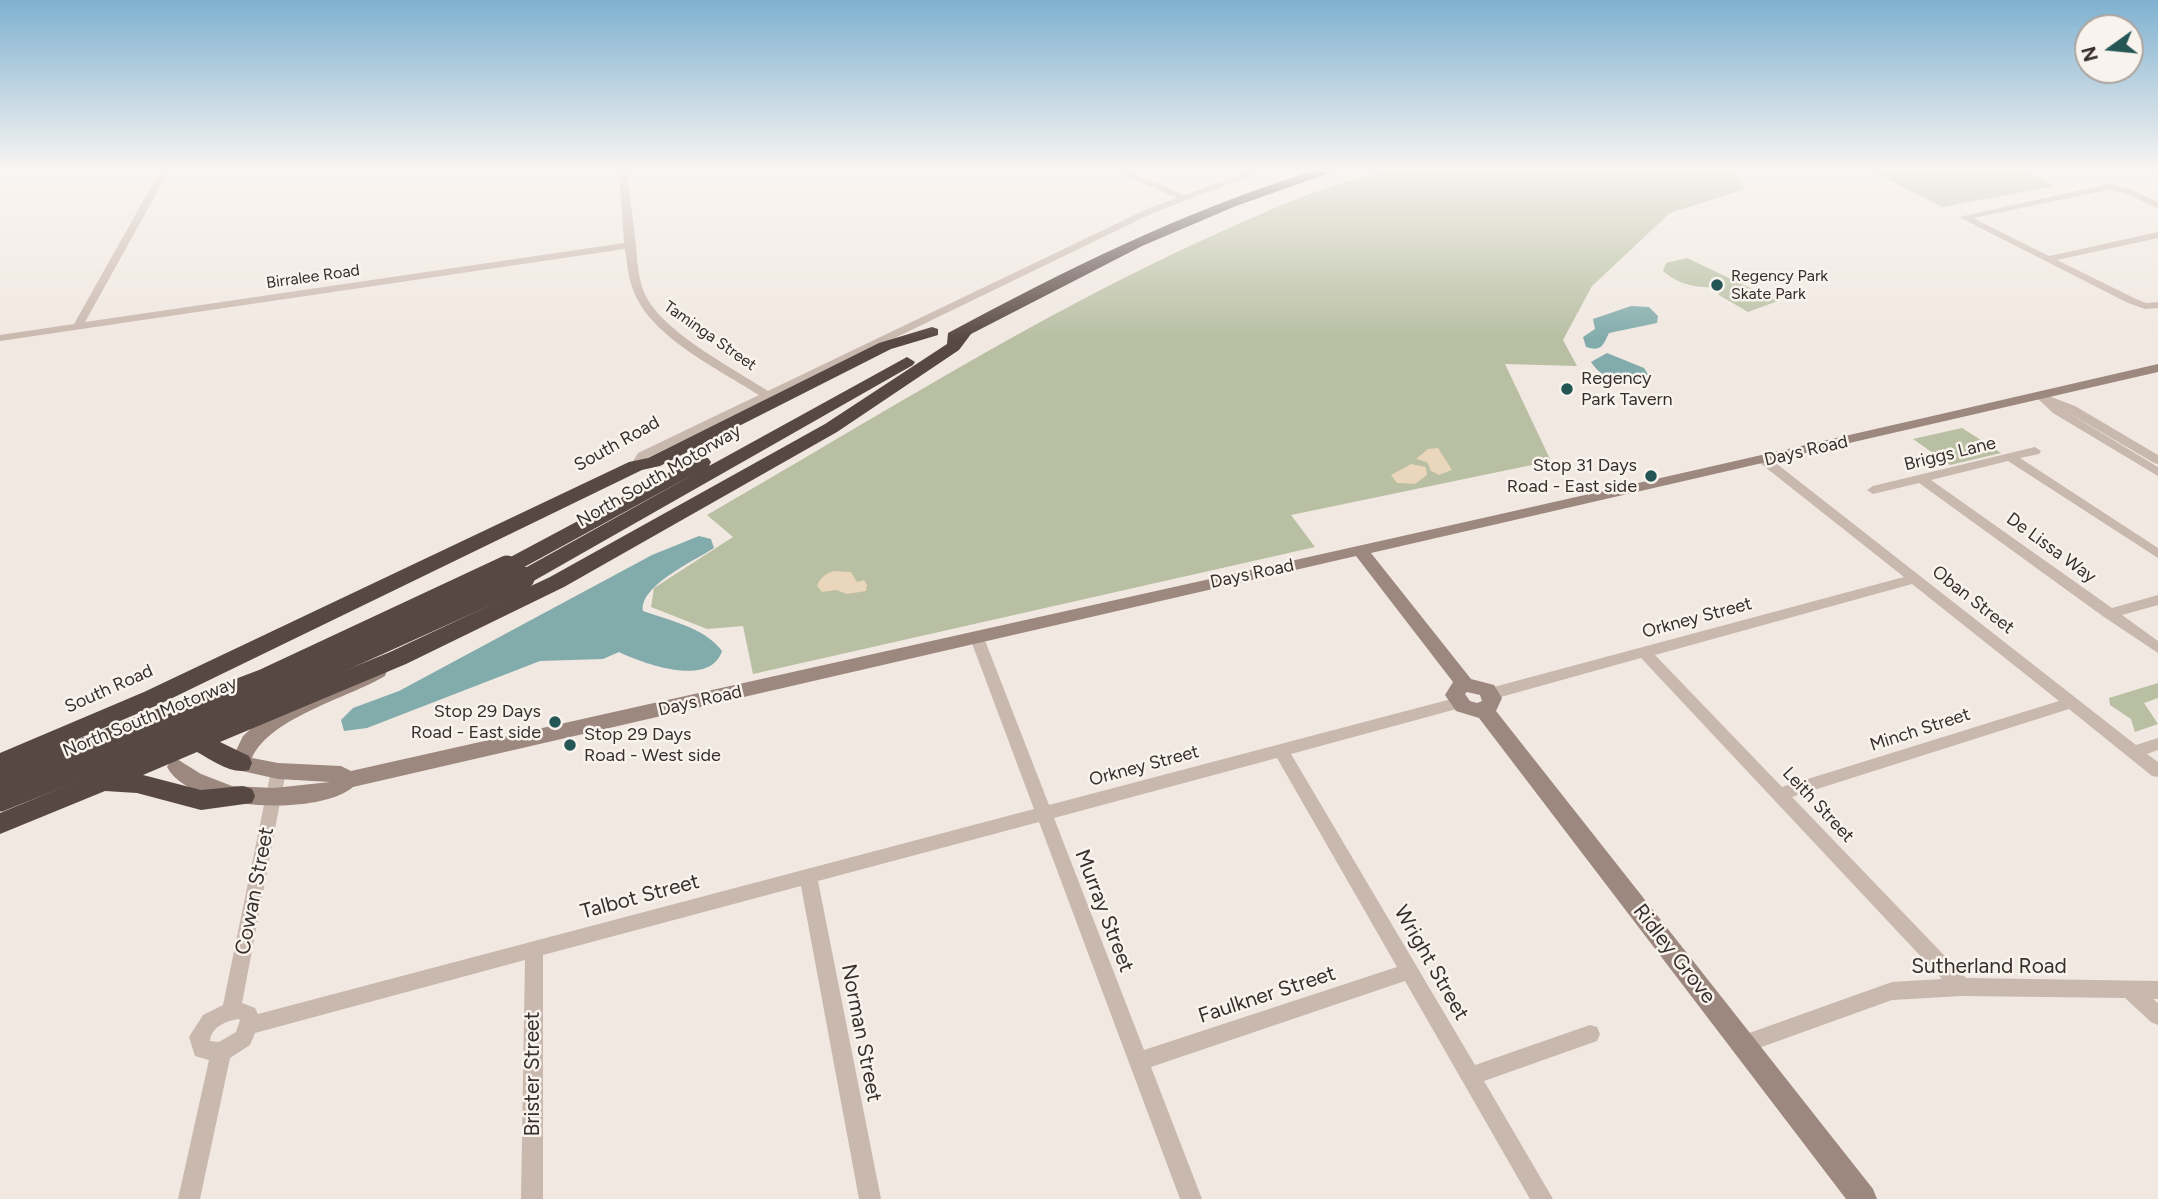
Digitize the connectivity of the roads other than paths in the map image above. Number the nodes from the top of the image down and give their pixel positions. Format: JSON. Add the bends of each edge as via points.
{"nodes":[{"id":1,"x":134,"y":227,"type":"edge"},
{"id":2,"x":629,"y":227,"type":"edge"},
{"id":3,"x":1119,"y":227,"type":"edge"},
{"id":4,"x":1141,"y":227,"type":"edge"},
{"id":5,"x":1168,"y":227,"type":"edge"},
{"id":6,"x":1984,"y":227,"type":"edge"},
{"id":7,"x":2158,"y":235,"type":"edge"},
{"id":8,"x":631,"y":245,"type":"junction"},
{"id":9,"x":2048,"y":259,"type":"junction"},
{"id":10,"x":2158,"y":305,"type":"edge"},
{"id":11,"x":77,"y":328,"type":"junction"},
{"id":12,"x":965,"y":330,"type":"junction"},
{"id":13,"x":932,"y":332,"type":"junction"},
{"id":14,"x":0,"y":338,"type":"edge"},
{"id":15,"x":2158,"y":368,"type":"edge"},
{"id":16,"x":767,"y":395,"type":"junction"},
{"id":17,"x":2041,"y":396,"type":"junction"},
{"id":18,"x":2102,"y":426,"type":"junction"},
{"id":19,"x":2086,"y":429,"type":"junction"},
{"id":20,"x":2035,"y":451,"type":"dead end"},
{"id":21,"x":2010,"y":457,"type":"junction"},
{"id":22,"x":1764,"y":460,"type":"junction"},
{"id":23,"x":2158,"y":460,"type":"edge"},
{"id":24,"x":636,"y":466,"type":"junction"},
{"id":25,"x":2158,"y":472,"type":"edge"},
{"id":26,"x":1922,"y":479,"type":"junction"},
{"id":27,"x":1873,"y":490,"type":"dead end"},
{"id":28,"x":1360,"y":550,"type":"junction"},
{"id":29,"x":2158,"y":554,"type":"edge"},
{"id":30,"x":516,"y":572,"type":"junction"},
{"id":31,"x":1915,"y":579,"type":"junction"},
{"id":32,"x":2158,"y":600,"type":"edge"},
{"id":33,"x":2109,"y":614,"type":"junction"},
{"id":34,"x":302,"y":625,"type":"junction"},
{"id":35,"x":978,"y":638,"type":"junction"},
{"id":36,"x":2158,"y":648,"type":"edge"},
{"id":37,"x":1644,"y":652,"type":"junction"},
{"id":38,"x":398,"y":658,"type":"junction"},
{"id":39,"x":341,"y":681,"type":"junction"},
{"id":40,"x":1462,"y":694,"type":"junction"},
{"id":41,"x":1487,"y":702,"type":"junction"},
{"id":42,"x":2071,"y":703,"type":"junction"},
{"id":43,"x":173,"y":727,"type":"junction"},
{"id":44,"x":198,"y":742,"type":"junction"},
{"id":45,"x":2158,"y":744,"type":"edge"},
{"id":46,"x":1280,"y":750,"type":"junction"},
{"id":47,"x":28,"y":752,"type":"junction"},
{"id":48,"x":2134,"y":752,"type":"junction"},
{"id":49,"x":174,"y":761,"type":"junction"},
{"id":50,"x":240,"y":763,"type":"junction"},
{"id":51,"x":0,"y":764,"type":"edge"},
{"id":52,"x":278,"y":771,"type":"junction"},
{"id":53,"x":2158,"y":771,"type":"edge"},
{"id":54,"x":347,"y":780,"type":"junction"},
{"id":55,"x":0,"y":781,"type":"edge"},
{"id":56,"x":99,"y":784,"type":"junction"},
{"id":57,"x":1781,"y":794,"type":"junction"},
{"id":58,"x":243,"y":796,"type":"junction"},
{"id":59,"x":274,"y":796,"type":"junction"},
{"id":60,"x":0,"y":800,"type":"edge"},
{"id":61,"x":1042,"y":814,"type":"junction"},
{"id":62,"x":0,"y":823,"type":"edge"},
{"id":63,"x":808,"y":877,"type":"junction"},
{"id":64,"x":534,"y":948,"type":"junction"},
{"id":65,"x":1409,"y":971,"type":"junction"},
{"id":66,"x":1962,"y":987,"type":"junction"},
{"id":67,"x":2158,"y":990,"type":"edge"},
{"id":68,"x":2132,"y":991,"type":"junction"},
{"id":69,"x":231,"y":1010,"type":"junction"},
{"id":70,"x":2158,"y":1016,"type":"edge"},
{"id":71,"x":250,"y":1025,"type":"junction"},
{"id":72,"x":1591,"y":1034,"type":"dead end"},
{"id":73,"x":1745,"y":1044,"type":"junction"},
{"id":74,"x":221,"y":1052,"type":"junction"},
{"id":75,"x":1139,"y":1061,"type":"junction"},
{"id":76,"x":1471,"y":1076,"type":"junction"},
{"id":77,"x":188,"y":1199,"type":"edge"},
{"id":78,"x":532,"y":1199,"type":"edge"},
{"id":79,"x":870,"y":1199,"type":"edge"},
{"id":80,"x":1191,"y":1199,"type":"edge"},
{"id":81,"x":1542,"y":1199,"type":"edge"},
{"id":82,"x":1863,"y":1199,"type":"edge"}],
"edges":[{"from":1,"to":11,"type":"street"},
{"from":2,"to":8,"type":"street","name":"Taminga Street"},
{"from":3,"to":16,"type":"street","name":"South Road"},
{"from":4,"to":13,"type":"highway","name":"North South Motorway"},
{"from":5,"to":12,"type":"highway","name":"North South Motorway"},
{"from":6,"to":9,"type":"street"},
{"from":7,"to":9,"type":"street"},
{"from":8,"to":11,"type":"street","name":"Birralee Road"},
{"from":8,"to":16,"type":"street","name":"Taminga Street","via":[[639,293],[650,313],[668,330]]},
{"from":9,"to":10,"type":"street","via":[[2132,301]]},
{"from":11,"to":14,"type":"street","name":"Birralee Road"},
{"from":12,"to":30,"type":"highway","name":"North South Motorway"},
{"from":12,"to":38,"type":"highway","via":[[953,347],[831,428],[579,569]]},
{"from":13,"to":24,"type":"highway","via":[[885,346],[654,463]]},
{"from":13,"to":30,"type":"highway","name":"North South Motorway"},
{"from":15,"to":17,"type":"street","name":"Days Road"},
{"from":16,"to":24,"type":"street","name":"South Road","via":[[642,456]]},
{"from":17,"to":18,"type":"street"},
{"from":17,"to":19,"type":"street"},
{"from":17,"to":22,"type":"street","name":"Days Road"},
{"from":18,"to":19,"type":"street"},
{"from":18,"to":23,"type":"street"},
{"from":19,"to":25,"type":"street"},
{"from":20,"to":21,"type":"street","name":"Briggs Lane"},
{"from":21,"to":26,"type":"street","name":"Briggs Lane"},
{"from":21,"to":29,"type":"street"},
{"from":22,"to":28,"type":"street","name":"Days Road"},
{"from":22,"to":31,"type":"street","name":"Oban Street"},
{"from":24,"to":34,"type":"highway","name":"South Road"},
{"from":26,"to":27,"type":"street","name":"Briggs Lane"},
{"from":26,"to":33,"type":"street","name":"De Lissa Way"},
{"from":28,"to":35,"type":"street","name":"Days Road"},
{"from":28,"to":40,"type":"street"},
{"from":30,"to":55,"type":"highway","name":"North South Motorway","bridge":true,"via":[[265,680]]},
{"from":30,"to":60,"type":"highway","name":"North South Motorway","bridge":true,"via":[[420,629],[278,691]]},
{"from":31,"to":37,"type":"street","name":"Orkney Street"},
{"from":31,"to":42,"type":"street","name":"Oban Street"},
{"from":32,"to":33,"type":"street"},
{"from":33,"to":36,"type":"street","name":"De Lissa Way"},
{"from":34,"to":39,"type":"highway","via":[[280,650],[278,663],[284,674],[296,681]]},
{"from":34,"to":43,"type":"highway","via":[[233,659],[208,677],[180,707]]},
{"from":34,"to":47,"type":"highway","name":"South Road"},
{"from":35,"to":54,"type":"street","name":"Days Road"},
{"from":35,"to":61,"type":"street","name":"Murray Street"},
{"from":37,"to":41,"type":"street","name":"Orkney Street"},
{"from":37,"to":57,"type":"street","name":"Leith Street"},
{"from":38,"to":39,"type":"highway"},
{"from":38,"to":50,"type":"street","via":[[356,686],[270,724],[254,737]]},
{"from":39,"to":44,"type":"highway"},
{"from":40,"to":41,"type":"street","via":[[1468,709]]},
{"from":40,"to":46,"type":"street","name":"Orkney Street"},
{"from":41,"to":73,"type":"street","name":"Ridley Grove"},
{"from":42,"to":48,"type":"street","name":"Oban Street"},
{"from":42,"to":57,"type":"street","name":"Minch Street"},
{"from":43,"to":44,"type":"highway"},
{"from":43,"to":47,"type":"highway","via":[[128,723]]},
{"from":43,"to":49,"type":"highway"},
{"from":44,"to":49,"type":"highway"},
{"from":44,"to":50,"type":"highway"},
{"from":45,"to":48,"type":"street"},
{"from":46,"to":61,"type":"street","name":"Orkney Street"},
{"from":46,"to":65,"type":"street","name":"Wright Street"},
{"from":47,"to":51,"type":"highway","name":"South Road"},
{"from":48,"to":53,"type":"street","name":"Oban Street"},
{"from":49,"to":56,"type":"highway"},
{"from":49,"to":58,"type":"street","name":"Days Road","via":[[198,782]]},
{"from":50,"to":52,"type":"street","name":"Days Road"},
{"from":51,"to":62,"type":"highway","via":[[27,769],[34,786],[17,810]]},
{"from":52,"to":54,"type":"street","name":"Days Road","via":[[341,774]]},
{"from":52,"to":59,"type":"street","name":"Cowan Street"},
{"from":54,"to":59,"type":"street","name":"Days Road","via":[[335,790]]},
{"from":56,"to":58,"type":"highway","via":[[137,783],[201,800]]},
{"from":56,"to":62,"type":"highway"},
{"from":57,"to":66,"type":"street","name":"Leith Street"},
{"from":58,"to":59,"type":"street","name":"Days Road"},
{"from":59,"to":69,"type":"street","name":"Cowan Street"},
{"from":61,"to":63,"type":"street","name":"Talbot Street"},
{"from":61,"to":75,"type":"street","name":"Murray Street"},
{"from":63,"to":64,"type":"street","name":"Talbot Street"},
{"from":63,"to":79,"type":"street","name":"Norman Street"},
{"from":64,"to":71,"type":"street","name":"Talbot Street"},
{"from":64,"to":78,"type":"street","name":"Brister Street"},
{"from":65,"to":75,"type":"street","name":"Faulkner Street"},
{"from":65,"to":76,"type":"street","name":"Wright Street"},
{"from":66,"to":68,"type":"street","name":"Sutherland Road"},
{"from":66,"to":73,"type":"street","name":"Sutherland Road","via":[[1892,991]]},
{"from":67,"to":68,"type":"street","name":"Sutherland Road"},
{"from":68,"to":70,"type":"street"},
{"from":69,"to":71,"type":"street","via":[[248,1014]]},
{"from":69,"to":74,"type":"street","via":[[215,1018],[199,1037],[206,1052]]},
{"from":71,"to":74,"type":"street","via":[[236,1044]]},
{"from":72,"to":76,"type":"street"},
{"from":73,"to":82,"type":"street","name":"Ridley Grove"},
{"from":74,"to":77,"type":"street"},
{"from":75,"to":80,"type":"street","name":"Murray Street"},
{"from":76,"to":81,"type":"street","name":"Wright Street"}]}
